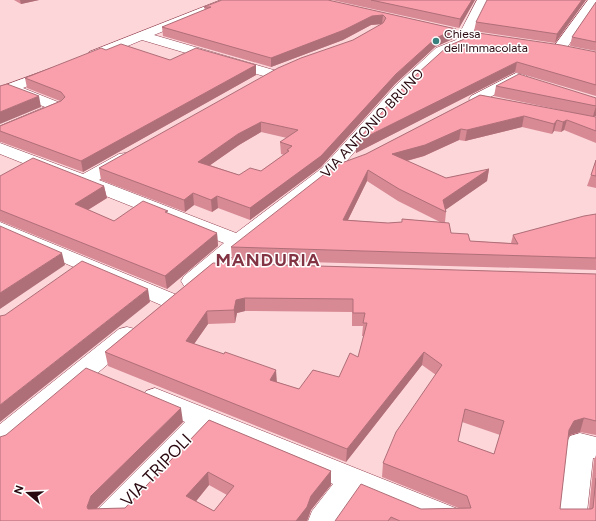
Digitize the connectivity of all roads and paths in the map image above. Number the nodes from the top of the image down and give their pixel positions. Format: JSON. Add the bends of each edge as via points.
{"nodes":[{"id":1,"x":231,"y":0,"type":"edge"},
{"id":2,"x":483,"y":0,"type":"edge"},
{"id":3,"x":596,"y":1,"type":"edge"},
{"id":4,"x":142,"y":36,"type":"junction"},
{"id":5,"x":544,"y":46,"type":"edge"},
{"id":6,"x":84,"y":59,"type":"edge"},
{"id":7,"x":62,"y":68,"type":"edge"},
{"id":8,"x":538,"y":84,"type":"edge"},
{"id":9,"x":252,"y":85,"type":"edge"},
{"id":10,"x":3,"y":88,"type":"edge"},
{"id":11,"x":498,"y":104,"type":"edge"},
{"id":12,"x":0,"y":132,"type":"edge"},
{"id":13,"x":0,"y":148,"type":"edge"},
{"id":14,"x":138,"y":151,"type":"edge"},
{"id":15,"x":359,"y":160,"type":"edge"},
{"id":16,"x":328,"y":172,"type":"junction"},
{"id":17,"x":84,"y":181,"type":"junction"},
{"id":18,"x":1,"y":229,"type":"edge"},
{"id":19,"x":238,"y":241,"type":"junction"},
{"id":20,"x":84,"y":263,"type":"junction"},
{"id":21,"x":209,"y":267,"type":"junction"},
{"id":22,"x":233,"y":268,"type":"edge"},
{"id":23,"x":65,"y":277,"type":"edge"},
{"id":24,"x":169,"y":300,"type":"junction"},
{"id":25,"x":86,"y":369,"type":"junction"},
{"id":26,"x":205,"y":418,"type":"junction"},
{"id":27,"x":0,"y":440,"type":"edge"},
{"id":28,"x":596,"y":448,"type":"edge"},
{"id":29,"x":352,"y":480,"type":"junction"},
{"id":30,"x":107,"y":521,"type":"edge"},
{"id":31,"x":323,"y":521,"type":"edge"},
{"id":32,"x":452,"y":521,"type":"edge"},
{"id":33,"x":572,"y":521,"type":"edge"}],
"edges":[{"from":1,"to":4,"type":"street"},
{"from":2,"to":16,"type":"street","name":"VIA ANTONIO BRUNO","via":[[462,42],[441,51],[402,88]]},
{"from":3,"to":5,"type":"street","via":[[592,1],[566,50]]},
{"from":4,"to":6,"type":"street"},
{"from":4,"to":9,"type":"street","via":[[278,71]]},
{"from":7,"to":10,"type":"street"},
{"from":8,"to":11,"type":"street","via":[[516,77],[469,103]]},
{"from":10,"to":12,"type":"street","via":[[58,107]]},
{"from":13,"to":17,"type":"street"},
{"from":14,"to":17,"type":"street"},
{"from":15,"to":16,"type":"street"},
{"from":16,"to":19,"type":"street","name":"VIA ANTONIO BRUNO"},
{"from":17,"to":19,"type":"street"},
{"from":18,"to":20,"type":"street"},
{"from":19,"to":21,"type":"street","name":"VIA ANTONIO BRUNO"},
{"from":20,"to":23,"type":"street"},
{"from":20,"to":24,"type":"street"},
{"from":21,"to":22,"type":"street"},
{"from":21,"to":24,"type":"street","name":"VIA ANTONIO BRUNO"},
{"from":24,"to":25,"type":"street","name":"VIA ANTONIO BRUNO"},
{"from":25,"to":26,"type":"street","name":"VIA TRIPOLI"},
{"from":25,"to":27,"type":"street","name":"VIA ANTONIO BRUNO"},
{"from":26,"to":29,"type":"street","name":"VIA TRIPOLI"},
{"from":26,"to":30,"type":"street","name":"VIA TRIPOLI"},
{"from":28,"to":33,"type":"street","via":[[580,444]]},
{"from":29,"to":31,"type":"street"},
{"from":29,"to":32,"type":"street","name":"VIA TRIPOLI"}]}
